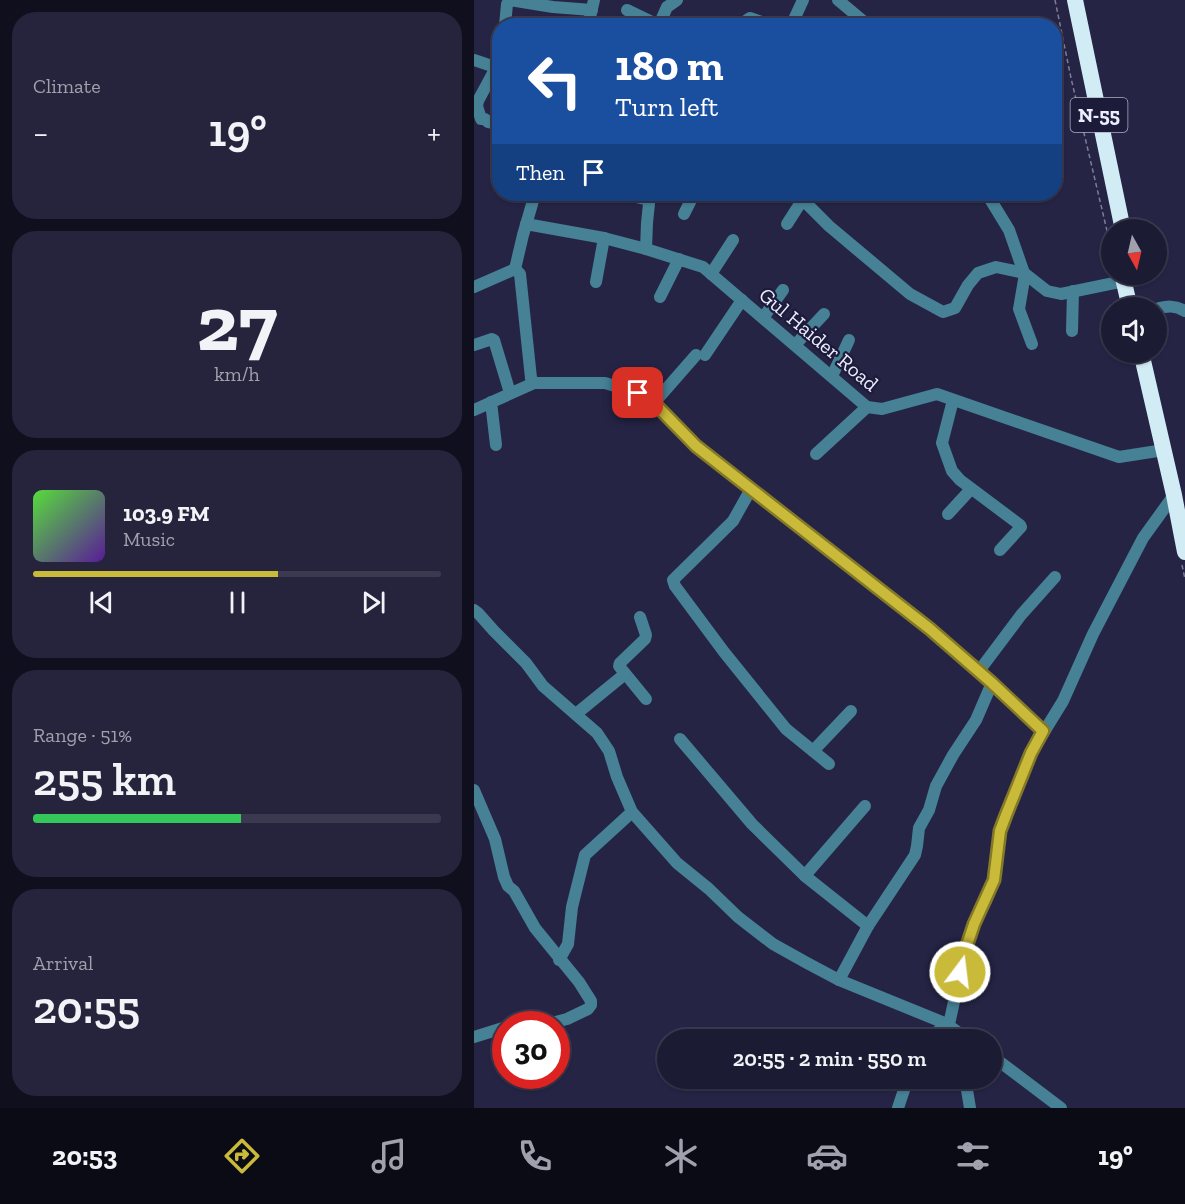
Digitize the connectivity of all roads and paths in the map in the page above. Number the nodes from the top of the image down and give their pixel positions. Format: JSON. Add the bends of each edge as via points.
{"nodes":[{"id":1,"x":677,"y":0,"type":"edge"},
{"id":2,"x":804,"y":0,"type":"edge"},
{"id":3,"x":838,"y":0,"type":"edge"},
{"id":4,"x":1055,"y":0,"type":"edge"},
{"id":5,"x":1065,"y":0,"type":"edge"},
{"id":6,"x":1075,"y":0,"type":"edge"},
{"id":7,"x":593,"y":5,"type":"edge"},
{"id":8,"x":627,"y":10,"type":"dead end"},
{"id":9,"x":506,"y":18,"type":"edge"},
{"id":10,"x":638,"y":18,"type":"edge"},
{"id":11,"x":663,"y":18,"type":"edge"},
{"id":12,"x":795,"y":18,"type":"edge"},
{"id":13,"x":859,"y":18,"type":"edge"},
{"id":14,"x":1059,"y":18,"type":"edge"},
{"id":15,"x":1062,"y":34,"type":"edge"},
{"id":16,"x":474,"y":60,"type":"edge"},
{"id":17,"x":492,"y":62,"type":"edge"},
{"id":18,"x":492,"y":73,"type":"edge"},
{"id":19,"x":492,"y":123,"type":"edge"},
{"id":20,"x":533,"y":201,"type":"edge"},
{"id":21,"x":649,"y":201,"type":"edge"},
{"id":22,"x":690,"y":201,"type":"edge"},
{"id":23,"x":798,"y":201,"type":"edge"},
{"id":24,"x":805,"y":201,"type":"edge"},
{"id":25,"x":991,"y":201,"type":"edge"},
{"id":26,"x":684,"y":214,"type":"dead end"},
{"id":27,"x":1104,"y":219,"type":"edge"},
{"id":28,"x":1110,"y":219,"type":"edge"},
{"id":29,"x":1121,"y":219,"type":"edge"},
{"id":30,"x":526,"y":224,"type":"junction"},
{"id":31,"x":787,"y":224,"type":"dead end"},
{"id":32,"x":604,"y":238,"type":"junction"},
{"id":33,"x":733,"y":240,"type":"dead end"},
{"id":34,"x":646,"y":249,"type":"junction"},
{"id":35,"x":680,"y":259,"type":"junction"},
{"id":36,"x":515,"y":270,"type":"junction"},
{"id":37,"x":711,"y":274,"type":"junction"},
{"id":38,"x":1025,"y":274,"type":"junction"},
{"id":39,"x":596,"y":282,"type":"dead end"},
{"id":40,"x":1101,"y":284,"type":"edge"},
{"id":41,"x":474,"y":287,"type":"edge"},
{"id":42,"x":783,"y":290,"type":"dead end"},
{"id":43,"x":1073,"y":291,"type":"junction"},
{"id":44,"x":660,"y":297,"type":"dead end"},
{"id":45,"x":742,"y":300,"type":"junction"},
{"id":46,"x":1167,"y":306,"type":"edge"},
{"id":47,"x":1185,"y":311,"type":"edge"},
{"id":48,"x":824,"y":314,"type":"dead end"},
{"id":49,"x":763,"y":318,"type":"junction"},
{"id":50,"x":1072,"y":331,"type":"dead end"},
{"id":51,"x":849,"y":340,"type":"dead end"},
{"id":52,"x":1032,"y":344,"type":"dead end"},
{"id":53,"x":474,"y":345,"type":"edge"},
{"id":54,"x":795,"y":345,"type":"junction"},
{"id":55,"x":1144,"y":363,"type":"edge"},
{"id":56,"x":1154,"y":363,"type":"edge"},
{"id":57,"x":832,"y":376,"type":"junction"},
{"id":58,"x":534,"y":383,"type":"junction"},
{"id":59,"x":510,"y":393,"type":"junction"},
{"id":60,"x":953,"y":400,"type":"junction"},
{"id":61,"x":491,"y":402,"type":"junction"},
{"id":62,"x":654,"y":403,"type":"junction"},
{"id":63,"x":867,"y":407,"type":"junction"},
{"id":64,"x":474,"y":410,"type":"edge"},
{"id":65,"x":496,"y":445,"type":"dead end"},
{"id":66,"x":1164,"y":450,"type":"junction"},
{"id":67,"x":816,"y":454,"type":"dead end"},
{"id":68,"x":751,"y":489,"type":"junction"},
{"id":69,"x":971,"y":489,"type":"junction"},
{"id":70,"x":1180,"y":501,"type":"edge"},
{"id":71,"x":948,"y":514,"type":"dead end"},
{"id":72,"x":1000,"y":550,"type":"dead end"},
{"id":73,"x":1185,"y":552,"type":"edge"},
{"id":74,"x":1055,"y":577,"type":"dead end"},
{"id":75,"x":474,"y":610,"type":"edge"},
{"id":76,"x":640,"y":617,"type":"dead end"},
{"id":77,"x":979,"y":671,"type":"junction"},
{"id":78,"x":625,"y":674,"type":"junction"},
{"id":79,"x":992,"y":683,"type":"junction"},
{"id":80,"x":646,"y":699,"type":"dead end"},
{"id":81,"x":851,"y":711,"type":"dead end"},
{"id":82,"x":576,"y":714,"type":"junction"},
{"id":83,"x":1043,"y":731,"type":"junction"},
{"id":84,"x":680,"y":739,"type":"dead end"},
{"id":85,"x":813,"y":751,"type":"junction"},
{"id":86,"x":829,"y":764,"type":"dead end"},
{"id":87,"x":474,"y":790,"type":"edge"},
{"id":88,"x":865,"y":806,"type":"dead end"},
{"id":89,"x":632,"y":812,"type":"junction"},
{"id":90,"x":805,"y":876,"type":"junction"},
{"id":91,"x":868,"y":926,"type":"junction"},
{"id":92,"x":559,"y":960,"type":"junction"},
{"id":93,"x":839,"y":980,"type":"junction"},
{"id":94,"x":570,"y":1018,"type":"edge"},
{"id":95,"x":947,"y":1024,"type":"junction"},
{"id":96,"x":941,"y":1029,"type":"edge"},
{"id":97,"x":954,"y":1029,"type":"edge"},
{"id":98,"x":492,"y":1031,"type":"edge"},
{"id":99,"x":474,"y":1037,"type":"edge"},
{"id":100,"x":1002,"y":1064,"type":"edge"},
{"id":101,"x":904,"y":1089,"type":"edge"},
{"id":102,"x":967,"y":1089,"type":"edge"},
{"id":103,"x":898,"y":1108,"type":"edge"},
{"id":104,"x":970,"y":1108,"type":"edge"},
{"id":105,"x":1061,"y":1108,"type":"edge"}],
"edges":[{"from":1,"to":11,"type":"street"},
{"from":2,"to":12,"type":"street"},
{"from":3,"to":13,"type":"street"},
{"from":4,"to":14,"type":"path"},
{"from":5,"to":28,"type":"highway","number":"N-55"},
{"from":6,"to":29,"type":"highway","number":"N-55"},
{"from":7,"to":9,"type":"street","via":[[553,7],[510,0]]},
{"from":8,"to":10,"type":"street"},
{"from":15,"to":27,"type":"path"},
{"from":16,"to":17,"type":"street"},
{"from":18,"to":19,"type":"street","via":[[477,106],[481,119]]},
{"from":20,"to":30,"type":"street"},
{"from":21,"to":34,"type":"street"},
{"from":22,"to":26,"type":"street"},
{"from":23,"to":31,"type":"street"},
{"from":24,"to":38,"type":"street","via":[[910,294],[943,312],[955,308],[978,273],[996,267]]},
{"from":25,"to":38,"type":"street","via":[[1009,230]]},
{"from":30,"to":32,"type":"street","name":"Gul Haider Road"},
{"from":30,"to":36,"type":"street"},
{"from":32,"to":34,"type":"street","name":"Gul Haider Road"},
{"from":32,"to":39,"type":"street"},
{"from":33,"to":37,"type":"street"},
{"from":34,"to":35,"type":"street","name":"Gul Haider Road"},
{"from":35,"to":37,"type":"street","name":"Gul Haider Road"},
{"from":35,"to":44,"type":"street"},
{"from":36,"to":41,"type":"street"},
{"from":36,"to":58,"type":"street","via":[[520,274]]},
{"from":37,"to":45,"type":"street","name":"Gul Haider Road"},
{"from":38,"to":43,"type":"street","via":[[1047,291]]},
{"from":38,"to":52,"type":"street","via":[[1019,309]]},
{"from":40,"to":43,"type":"street"},
{"from":42,"to":49,"type":"street"},
{"from":43,"to":50,"type":"street"},
{"from":45,"to":49,"type":"street","name":"Gul Haider Road"},
{"from":45,"to":62,"type":"street","via":[[701,355]]},
{"from":46,"to":47,"type":"street"},
{"from":48,"to":54,"type":"street"},
{"from":49,"to":54,"type":"street","name":"Gul Haider Road"},
{"from":51,"to":57,"type":"street"},
{"from":53,"to":59,"type":"street","via":[[494,340]]},
{"from":54,"to":57,"type":"street","name":"Gul Haider Road"},
{"from":55,"to":66,"type":"highway"},
{"from":56,"to":70,"type":"highway"},
{"from":57,"to":63,"type":"street","name":"Gul Haider Road"},
{"from":58,"to":59,"type":"street"},
{"from":58,"to":62,"type":"street","via":[[605,383],[638,393]]},
{"from":59,"to":61,"type":"street"},
{"from":60,"to":63,"type":"street","name":"Gul Haider Road","via":[[937,394],[882,409]]},
{"from":60,"to":66,"type":"street","name":"Gul Haider Road","via":[[1119,457]]},
{"from":60,"to":69,"type":"street","via":[[942,443],[952,471]]},
{"from":61,"to":64,"type":"street"},
{"from":61,"to":65,"type":"street"},
{"from":62,"to":68,"type":"street","via":[[696,446]]},
{"from":63,"to":67,"type":"street"},
{"from":66,"to":70,"type":"highway"},
{"from":68,"to":77,"type":"street"},
{"from":68,"to":85,"type":"street","via":[[733,521],[673,580],[786,729]]},
{"from":69,"to":71,"type":"street"},
{"from":69,"to":72,"type":"street","via":[[1021,527]]},
{"from":70,"to":73,"type":"highway"},
{"from":70,"to":83,"type":"street","via":[[1143,538],[1063,701]]},
{"from":74,"to":77,"type":"street"},
{"from":75,"to":82,"type":"street","via":[[543,686]]},
{"from":76,"to":78,"type":"street","via":[[645,639],[620,663]]},
{"from":77,"to":79,"type":"street"},
{"from":78,"to":80,"type":"street"},
{"from":78,"to":82,"type":"street"},
{"from":79,"to":83,"type":"street"},
{"from":79,"to":91,"type":"street","via":[[976,720],[936,786],[919,828],[915,855]]},
{"from":81,"to":85,"type":"street"},
{"from":82,"to":89,"type":"street","via":[[597,733],[609,751]]},
{"from":83,"to":95,"type":"street","via":[[1000,831],[994,880],[965,951]]},
{"from":84,"to":90,"type":"street","via":[[752,824]]},
{"from":85,"to":86,"type":"street"},
{"from":87,"to":92,"type":"street","via":[[495,839],[508,886]]},
{"from":88,"to":90,"type":"street"},
{"from":89,"to":92,"type":"street","via":[[585,855],[572,907],[568,944]]},
{"from":89,"to":93,"type":"street","via":[[677,862],[738,917],[773,944]]},
{"from":90,"to":91,"type":"street"},
{"from":91,"to":93,"type":"street"},
{"from":92,"to":94,"type":"street","via":[[591,1001],[588,1009]]},
{"from":93,"to":95,"type":"street"},
{"from":95,"to":96,"type":"street"},
{"from":95,"to":97,"type":"street"},
{"from":98,"to":99,"type":"street"},
{"from":100,"to":105,"type":"street"},
{"from":101,"to":103,"type":"street"},
{"from":102,"to":104,"type":"street"}]}
